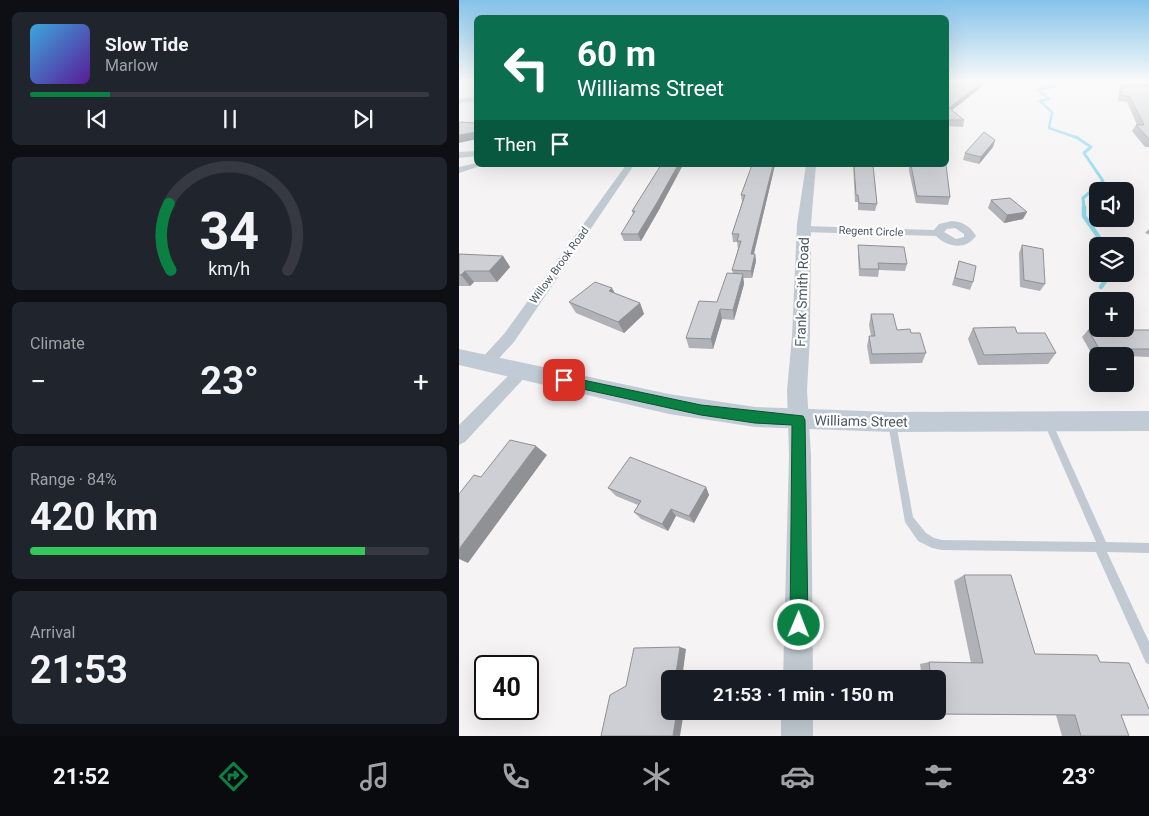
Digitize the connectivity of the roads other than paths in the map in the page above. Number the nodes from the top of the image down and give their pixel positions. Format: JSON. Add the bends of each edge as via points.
{"nodes":[{"id":1,"x":474,"y":153,"type":"edge"},
{"id":2,"x":459,"y":155,"type":"edge"},
{"id":3,"x":474,"y":166,"type":"edge"},
{"id":4,"x":629,"y":167,"type":"edge"},
{"id":5,"x":811,"y":167,"type":"edge"},
{"id":6,"x":459,"y":170,"type":"edge"},
{"id":7,"x":804,"y":229,"type":"junction"},
{"id":8,"x":939,"y":233,"type":"dead end"},
{"id":9,"x":459,"y":357,"type":"edge"},
{"id":10,"x":485,"y":363,"type":"junction"},
{"id":11,"x":522,"y":371,"type":"junction"},
{"id":12,"x":798,"y":420,"type":"junction"},
{"id":13,"x":1149,"y":421,"type":"edge"},
{"id":14,"x":892,"y":422,"type":"junction"},
{"id":15,"x":1047,"y":422,"type":"junction"},
{"id":16,"x":459,"y":437,"type":"edge"},
{"id":17,"x":1101,"y":547,"type":"junction"},
{"id":18,"x":1149,"y":548,"type":"edge"},
{"id":19,"x":1149,"y":659,"type":"edge"},
{"id":20,"x":798,"y":670,"type":"edge"},
{"id":21,"x":797,"y":720,"type":"edge"},
{"id":22,"x":797,"y":736,"type":"edge"}],
"edges":[{"from":1,"to":2,"type":"street"},
{"from":3,"to":6,"type":"street"},
{"from":4,"to":10,"type":"street","name":"Willow Brook Road","via":[[509,338]]},
{"from":5,"to":7,"type":"street","name":"Frank Smith Road"},
{"from":7,"to":8,"type":"street","name":"Regent Circle"},
{"from":7,"to":12,"type":"street","name":"Frank Smith Road"},
{"from":9,"to":10,"type":"main road","name":"Williams Street"},
{"from":10,"to":11,"type":"main road","name":"Williams Street"},
{"from":11,"to":12,"type":"main road","name":"Williams Street","via":[[701,410]]},
{"from":11,"to":16,"type":"street"},
{"from":12,"to":14,"type":"main road","name":"Williams Street"},
{"from":12,"to":20,"type":"street","name":"Frank Smith Road"},
{"from":13,"to":15,"type":"main road","name":"Williams Street"},
{"from":14,"to":15,"type":"main road","name":"Williams Street"},
{"from":14,"to":17,"type":"lane","via":[[908,519],[931,543]]},
{"from":15,"to":17,"type":"lane"},
{"from":17,"to":18,"type":"lane"},
{"from":17,"to":19,"type":"lane"},
{"from":21,"to":22,"type":"street"}]}
